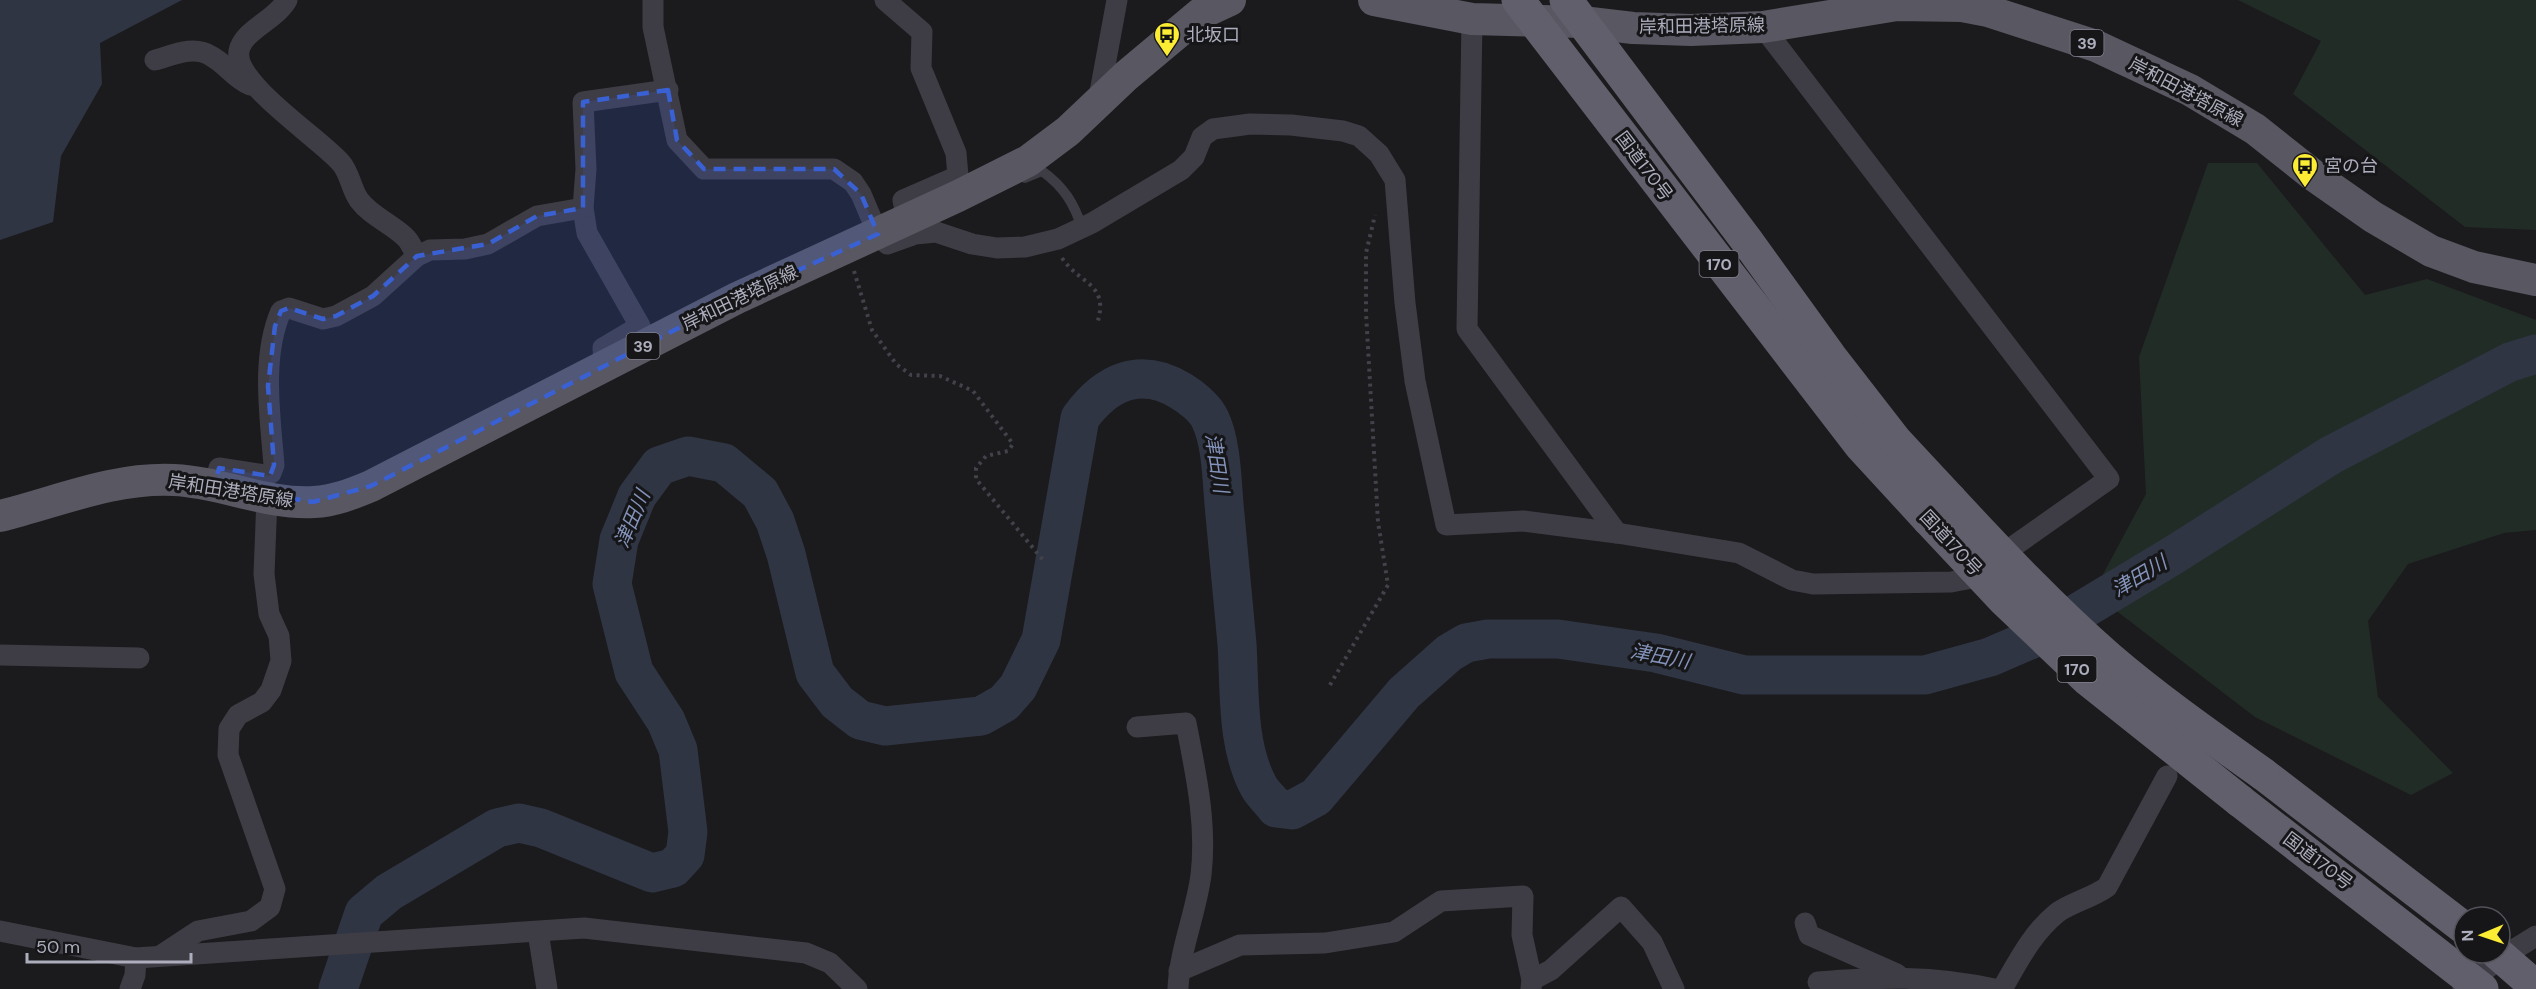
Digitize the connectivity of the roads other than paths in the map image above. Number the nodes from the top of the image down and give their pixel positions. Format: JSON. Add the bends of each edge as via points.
{"nodes":[{"id":1,"x":287,"y":0,"type":"edge"},
{"id":2,"x":652,"y":0,"type":"edge"},
{"id":3,"x":885,"y":0,"type":"edge"},
{"id":4,"x":1117,"y":0,"type":"edge"},
{"id":5,"x":1230,"y":0,"type":"edge"},
{"id":6,"x":1374,"y":0,"type":"edge"},
{"id":7,"x":1527,"y":11,"type":"edge"},
{"id":8,"x":1574,"y":11,"type":"edge"},
{"id":9,"x":1472,"y":19,"type":"junction"},
{"id":10,"x":1763,"y":27,"type":"junction"},
{"id":11,"x":155,"y":60,"type":"dead end"},
{"id":12,"x":256,"y":88,"type":"junction"},
{"id":13,"x":668,"y":90,"type":"junction"},
{"id":14,"x":1098,"y":103,"type":"junction"},
{"id":15,"x":993,"y":179,"type":"junction"},
{"id":16,"x":583,"y":208,"type":"junction"},
{"id":17,"x":907,"y":220,"type":"junction"},
{"id":18,"x":1082,"y":228,"type":"junction"},
{"id":19,"x":878,"y":234,"type":"junction"},
{"id":20,"x":843,"y":253,"type":"junction"},
{"id":21,"x":417,"y":256,"type":"junction"},
{"id":22,"x":2536,"y":280,"type":"edge"},
{"id":23,"x":604,"y":365,"type":"junction"},
{"id":24,"x":214,"y":486,"type":"junction"},
{"id":25,"x":267,"y":498,"type":"junction"},
{"id":26,"x":1940,"y":509,"type":"junction"},
{"id":27,"x":0,"y":516,"type":"edge"},
{"id":28,"x":1617,"y":533,"type":"junction"},
{"id":29,"x":0,"y":655,"type":"edge"},
{"id":30,"x":139,"y":658,"type":"dead end"},
{"id":31,"x":1137,"y":727,"type":"dead end"},
{"id":32,"x":2167,"y":776,"type":"dead end"},
{"id":33,"x":2452,"y":919,"type":"edge"},
{"id":34,"x":1805,"y":923,"type":"dead end"},
{"id":35,"x":0,"y":931,"type":"edge"},
{"id":36,"x":538,"y":932,"type":"junction"},
{"id":37,"x":2536,"y":936,"type":"edge"},
{"id":38,"x":2512,"y":948,"type":"edge"},
{"id":39,"x":160,"y":956,"type":"junction"},
{"id":40,"x":136,"y":958,"type":"junction"},
{"id":41,"x":2490,"y":965,"type":"edge"},
{"id":42,"x":2511,"y":965,"type":"edge"},
{"id":43,"x":1903,"y":977,"type":"junction"},
{"id":44,"x":1179,"y":980,"type":"edge"},
{"id":45,"x":1818,"y":982,"type":"dead end"},
{"id":46,"x":1531,"y":985,"type":"edge"},
{"id":47,"x":2471,"y":986,"type":"edge"},
{"id":48,"x":2536,"y":987,"type":"edge"},
{"id":49,"x":130,"y":989,"type":"edge"},
{"id":50,"x":547,"y":989,"type":"edge"},
{"id":51,"x":857,"y":989,"type":"edge"},
{"id":52,"x":1674,"y":989,"type":"edge"},
{"id":53,"x":1994,"y":989,"type":"edge"},
{"id":54,"x":2002,"y":989,"type":"edge"}],
"edges":[{"from":1,"to":12,"type":"street","via":[[280,11],[244,38],[238,53],[240,65]]},
{"from":2,"to":13,"type":"street","via":[[653,27]]},
{"from":3,"to":17,"type":"street","via":[[922,32],[921,68],[956,153],[958,176],[903,200]]},
{"from":4,"to":14,"type":"street"},
{"from":5,"to":14,"type":"main road","name":"岸和田港塔原線","number":"39","via":[[1200,14]]},
{"from":6,"to":9,"type":"main road","name":"岸和田港塔原線","number":"39"},
{"from":7,"to":8,"type":"main road","name":"岸和田港塔原線","number":"39"},
{"from":7,"to":9,"type":"main road","name":"岸和田港塔原線","number":"39"},
{"from":7,"to":26,"type":"highway","name":"国道170号","number":"170","via":[[1860,446]]},
{"from":8,"to":10,"type":"main road","name":"岸和田港塔原線","number":"39","via":[[1680,29]]},
{"from":8,"to":26,"type":"highway","name":"国道170号","number":"170","via":[[1896,441]]},
{"from":9,"to":28,"type":"street","via":[[1467,330]]},
{"from":10,"to":22,"type":"main road","name":"岸和田港塔原線","number":"39","via":[[1919,4],[1988,11],[2056,32],[2190,90],[2255,129],[2373,217],[2431,251],[2474,267]]},
{"from":10,"to":28,"type":"street","via":[[2109,479],[1967,579],[1951,582],[1813,584],[1792,580],[1739,553]]},
{"from":11,"to":12,"type":"street","via":[[185,51],[201,52],[212,56],[237,80]]},
{"from":12,"to":21,"type":"street","via":[[342,164],[358,199],[406,238]]},
{"from":13,"to":16,"type":"street","via":[[583,102]]},
{"from":13,"to":19,"type":"street","via":[[677,140],[704,170],[834,169],[853,182]]},
{"from":14,"to":15,"type":"main road","name":"岸和田港塔原線","number":"39","via":[[1028,161]]},
{"from":15,"to":17,"type":"main road","name":"岸和田港塔原線","number":"39"},
{"from":15,"to":18,"type":"lane","via":[[1012,182],[1042,171],[1073,200]]},
{"from":16,"to":21,"type":"street","via":[[537,216],[488,244],[430,250]]},
{"from":16,"to":23,"type":"street","via":[[587,233],[640,326],[603,348]]},
{"from":17,"to":19,"type":"main road","name":"岸和田港塔原線","number":"39"},
{"from":18,"to":20,"type":"street","via":[[1025,247],[972,244],[936,232],[915,234],[857,256]]},
{"from":18,"to":28,"type":"street","via":[[1181,170],[1213,129],[1250,124],[1291,125],[1359,136],[1379,154],[1395,180],[1415,381],[1446,525],[1523,521]]},
{"from":19,"to":20,"type":"main road","name":"岸和田港塔原線","number":"39"},
{"from":20,"to":23,"type":"main road","name":"岸和田港塔原線","number":"39","via":[[737,298]]},
{"from":21,"to":24,"type":"street","via":[[373,296],[336,316],[323,319],[289,308],[281,311],[274,326],[268,386],[274,465],[271,473],[257,475],[219,468]]},
{"from":23,"to":25,"type":"main road","name":"岸和田港塔原線","number":"39","via":[[339,499],[313,502]]},
{"from":24,"to":25,"type":"main road","name":"岸和田港塔原線","number":"39"},
{"from":24,"to":27,"type":"main road","name":"岸和田港塔原線","number":"39","via":[[174,480],[115,485]]},
{"from":25,"to":39,"type":"street","via":[[264,574],[281,661],[271,690],[262,702],[238,715],[229,729],[228,755],[275,889],[270,908],[251,921],[198,931]]},
{"from":26,"to":33,"type":"highway","name":"国道170号","number":"170","bridge":true,"via":[[2026,580],[2110,659]]},
{"from":26,"to":47,"type":"highway","name":"国道170号","number":"170","bridge":true,"via":[[2002,599],[2087,679]]},
{"from":29,"to":30,"type":"street"},
{"from":31,"to":44,"type":"street","via":[[1186,723],[1201,799],[1201,874]]},
{"from":32,"to":54,"type":"street","via":[[2107,887],[2058,912],[2027,945]]},
{"from":34,"to":43,"type":"street","via":[[1809,935]]},
{"from":35,"to":40,"type":"street"},
{"from":36,"to":39,"type":"street"},
{"from":36,"to":50,"type":"street"},
{"from":36,"to":51,"type":"street","via":[[584,928],[806,953],[830,963]]},
{"from":37,"to":38,"type":"street"},
{"from":39,"to":40,"type":"street"},
{"from":40,"to":49,"type":"street"},
{"from":41,"to":47,"type":"street"},
{"from":42,"to":48,"type":"highway"},
{"from":43,"to":45,"type":"street"},
{"from":43,"to":53,"type":"street"},
{"from":44,"to":46,"type":"street","via":[[1240,945],[1325,943],[1394,932],[1441,901],[1523,896],[1522,935]]},
{"from":46,"to":52,"type":"street","via":[[1621,907],[1652,942]]}]}
